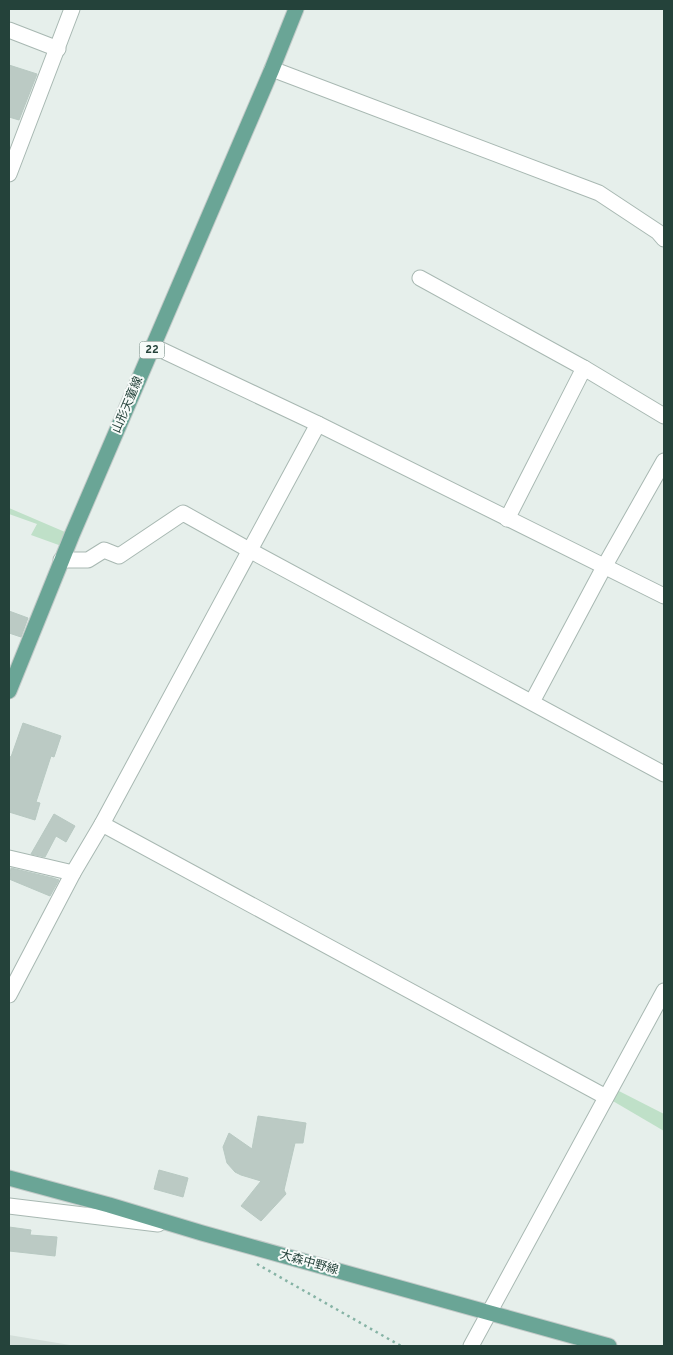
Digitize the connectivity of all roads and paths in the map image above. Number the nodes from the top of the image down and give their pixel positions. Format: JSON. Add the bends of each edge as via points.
{"nodes":[{"id":1,"x":72,"y":9,"type":"edge"},
{"id":2,"x":296,"y":9,"type":"edge"},
{"id":3,"x":9,"y":30,"type":"edge"},
{"id":4,"x":58,"y":49,"type":"junction"},
{"id":5,"x":272,"y":69,"type":"junction"},
{"id":6,"x":9,"y":174,"type":"edge"},
{"id":7,"x":664,"y":239,"type":"edge"},
{"id":8,"x":420,"y":278,"type":"dead end"},
{"id":9,"x":153,"y":346,"type":"junction"},
{"id":10,"x":584,"y":368,"type":"junction"},
{"id":11,"x":664,"y":416,"type":"edge"},
{"id":12,"x":318,"y":424,"type":"junction"},
{"id":13,"x":664,"y":461,"type":"edge"},
{"id":14,"x":507,"y":519,"type":"junction"},
{"id":15,"x":250,"y":551,"type":"junction"},
{"id":16,"x":61,"y":560,"type":"junction"},
{"id":17,"x":604,"y":568,"type":"junction"},
{"id":18,"x":664,"y":596,"type":"edge"},
{"id":19,"x":9,"y":691,"type":"edge"},
{"id":20,"x":532,"y":702,"type":"junction"},
{"id":21,"x":664,"y":774,"type":"edge"},
{"id":22,"x":102,"y":824,"type":"junction"},
{"id":23,"x":9,"y":858,"type":"edge"},
{"id":24,"x":73,"y":873,"type":"junction"},
{"id":25,"x":664,"y":991,"type":"edge"},
{"id":26,"x":9,"y":995,"type":"edge"},
{"id":27,"x":606,"y":1097,"type":"junction"},
{"id":28,"x":9,"y":1178,"type":"edge"},
{"id":29,"x":9,"y":1206,"type":"edge"},
{"id":30,"x":182,"y":1227,"type":"junction"},
{"id":31,"x":254,"y":1262,"type":"dead end"},
{"id":32,"x":490,"y":1313,"type":"junction"},
{"id":33,"x":401,"y":1346,"type":"edge"},
{"id":34,"x":471,"y":1346,"type":"edge"},
{"id":35,"x":609,"y":1346,"type":"edge"}],
"edges":[{"from":1,"to":4,"type":"street"},
{"from":2,"to":5,"type":"main road","name":"山形天童線","number":"22"},
{"from":3,"to":4,"type":"street"},
{"from":4,"to":6,"type":"street"},
{"from":5,"to":7,"type":"street","via":[[600,193]]},
{"from":5,"to":9,"type":"main road","name":"山形天童線","number":"22"},
{"from":8,"to":10,"type":"street"},
{"from":9,"to":12,"type":"street"},
{"from":9,"to":16,"type":"main road","name":"山形天童線","number":"22"},
{"from":10,"to":11,"type":"street"},
{"from":10,"to":14,"type":"street"},
{"from":12,"to":14,"type":"street"},
{"from":12,"to":15,"type":"street"},
{"from":13,"to":17,"type":"street"},
{"from":14,"to":17,"type":"street"},
{"from":15,"to":16,"type":"street","via":[[184,513],[119,556],[104,550],[88,560]]},
{"from":15,"to":20,"type":"street"},
{"from":15,"to":22,"type":"street"},
{"from":16,"to":19,"type":"main road","name":"山形天童線","number":"22"},
{"from":17,"to":18,"type":"street"},
{"from":17,"to":20,"type":"street"},
{"from":20,"to":21,"type":"street"},
{"from":22,"to":24,"type":"street"},
{"from":22,"to":27,"type":"street"},
{"from":23,"to":24,"type":"street"},
{"from":24,"to":26,"type":"street"},
{"from":25,"to":27,"type":"street"},
{"from":27,"to":32,"type":"street"},
{"from":28,"to":30,"type":"main road","name":"大森中野線"},
{"from":29,"to":30,"type":"street"},
{"from":30,"to":32,"type":"main road","name":"大森中野線"},
{"from":31,"to":33,"type":"path"},
{"from":32,"to":34,"type":"street"},
{"from":32,"to":35,"type":"main road","name":"大森中野線"}]}
